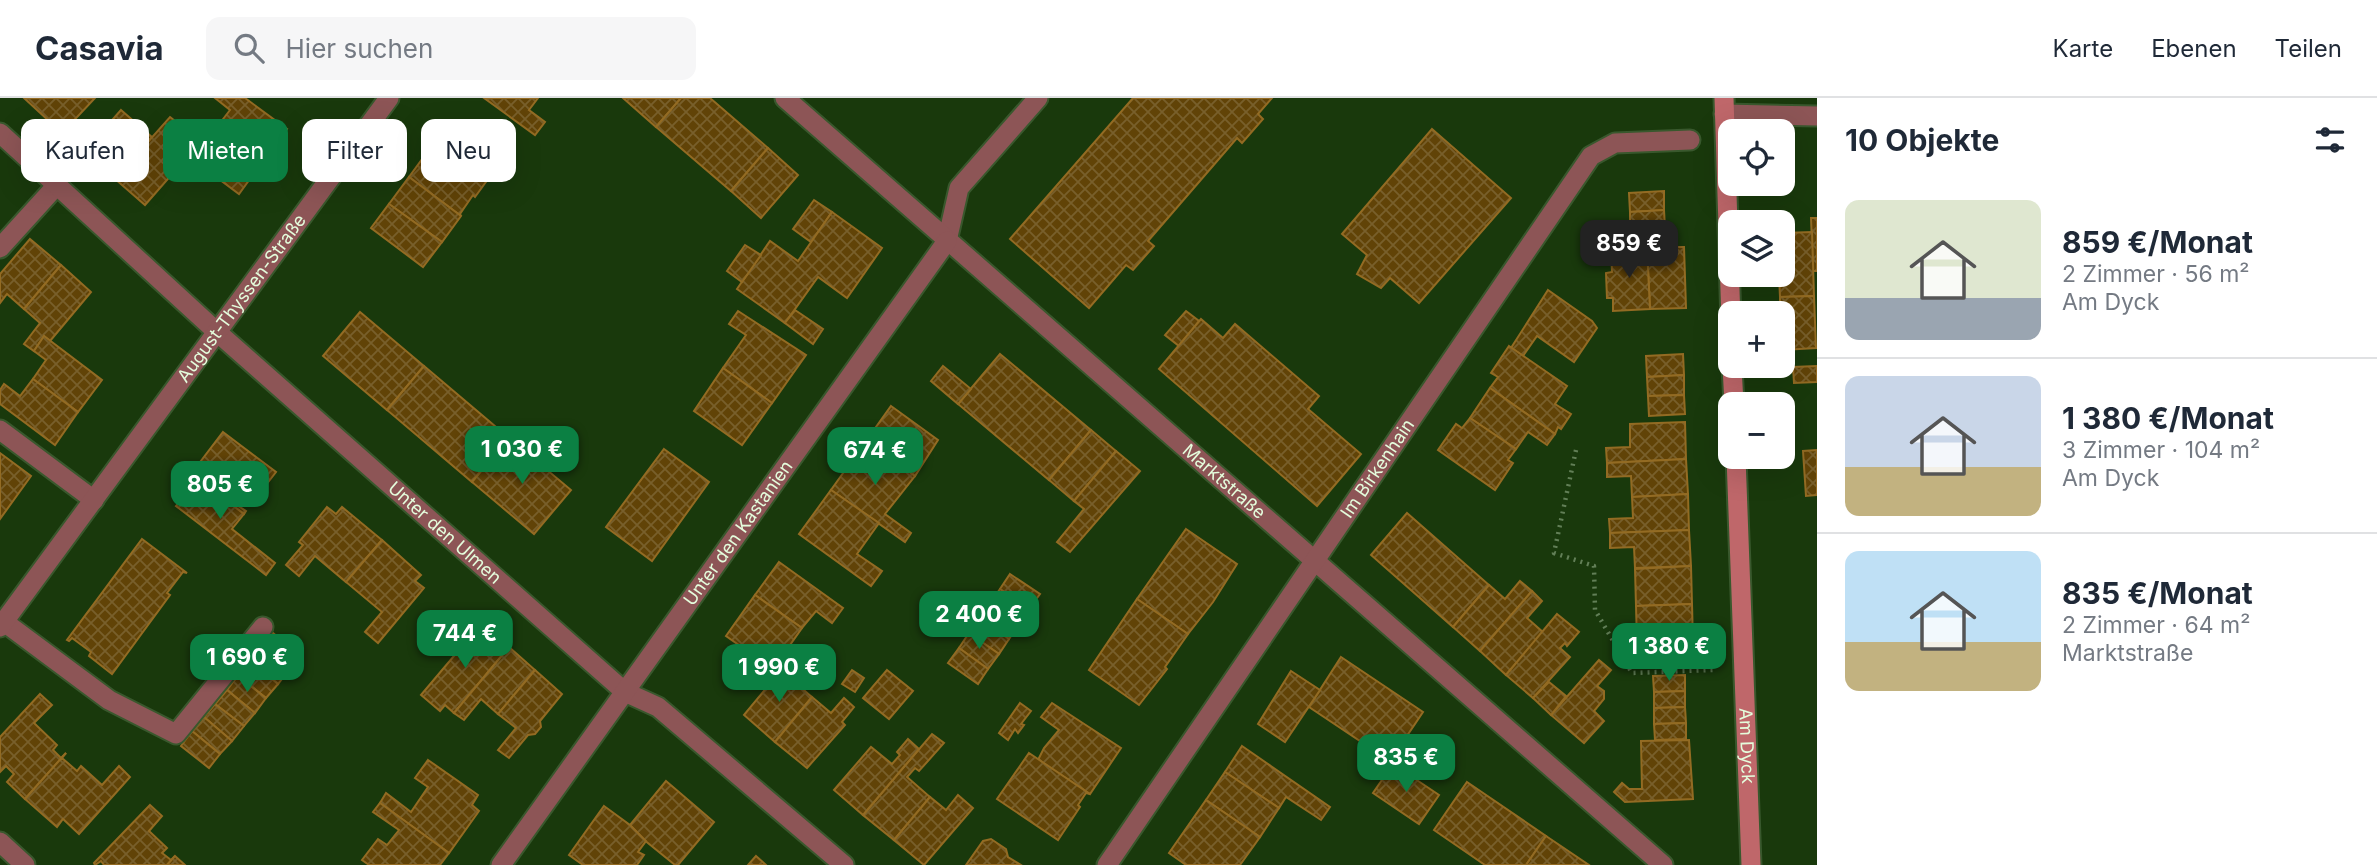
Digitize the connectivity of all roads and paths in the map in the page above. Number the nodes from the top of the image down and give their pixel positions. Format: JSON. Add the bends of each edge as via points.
{"nodes":[{"id":1,"x":389,"y":98,"type":"edge"},
{"id":2,"x":785,"y":98,"type":"edge"},
{"id":3,"x":1038,"y":98,"type":"edge"},
{"id":4,"x":1724,"y":106,"type":"edge"},
{"id":5,"x":1817,"y":116,"type":"edge"},
{"id":6,"x":0,"y":133,"type":"edge"},
{"id":7,"x":1690,"y":140,"type":"dead end"},
{"id":8,"x":57,"y":185,"type":"junction"},
{"id":9,"x":947,"y":241,"type":"junction"},
{"id":10,"x":0,"y":248,"type":"edge"},
{"id":11,"x":1730,"y":301,"type":"edge"},
{"id":12,"x":217,"y":332,"type":"junction"},
{"id":13,"x":0,"y":430,"type":"edge"},
{"id":14,"x":1576,"y":450,"type":"dead end"},
{"id":15,"x":1736,"y":469,"type":"edge"},
{"id":16,"x":94,"y":500,"type":"junction"},
{"id":17,"x":1313,"y":561,"type":"junction"},
{"id":18,"x":2,"y":624,"type":"edge"},
{"id":19,"x":263,"y":627,"type":"dead end"},
{"id":20,"x":1744,"y":670,"type":"junction"},
{"id":21,"x":625,"y":692,"type":"junction"},
{"id":22,"x":0,"y":842,"type":"edge"},
{"id":23,"x":24,"y":865,"type":"edge"},
{"id":24,"x":501,"y":865,"type":"edge"},
{"id":25,"x":844,"y":865,"type":"edge"},
{"id":26,"x":1107,"y":865,"type":"edge"},
{"id":27,"x":1663,"y":865,"type":"edge"},
{"id":28,"x":1751,"y":865,"type":"edge"}],
"edges":[{"from":1,"to":12,"type":"street","name":"August-Thyssen-Straße"},
{"from":2,"to":9,"type":"street","name":"Marktstraße"},
{"from":3,"to":9,"type":"street","name":"Unter den Kastanien","via":[[959,188]]},
{"from":4,"to":5,"type":"street"},
{"from":4,"to":11,"type":"main road"},
{"from":6,"to":8,"type":"street","name":"Unter den Ulmen"},
{"from":7,"to":17,"type":"street","name":"Im Birkenhain","via":[[1615,143],[1591,156]]},
{"from":8,"to":10,"type":"street"},
{"from":8,"to":12,"type":"street","name":"Unter den Ulmen"},
{"from":9,"to":17,"type":"street","name":"Marktstraße"},
{"from":9,"to":21,"type":"street","name":"Unter den Kastanien"},
{"from":12,"to":16,"type":"street","name":"August-Thyssen-Straße"},
{"from":12,"to":21,"type":"street","name":"Unter den Ulmen"},
{"from":13,"to":16,"type":"street"},
{"from":14,"to":20,"type":"path","via":[[1554,553],[1594,566],[1595,610],[1632,673]]},
{"from":15,"to":20,"type":"main road","name":"Am Dyck"},
{"from":16,"to":18,"type":"street","name":"August-Thyssen-Straße"},
{"from":17,"to":26,"type":"street","name":"Im Birkenhain"},
{"from":17,"to":27,"type":"street","name":"Marktstraße"},
{"from":18,"to":19,"type":"street","name":"August-Thyssen-Straße","via":[[109,701],[176,734]]},
{"from":20,"to":28,"type":"main road","name":"Am Dyck"},
{"from":21,"to":24,"type":"street","name":"Unter den Kastanien"},
{"from":21,"to":25,"type":"street","name":"Unter den Ulmen","via":[[658,707]]},
{"from":22,"to":23,"type":"street"}]}
